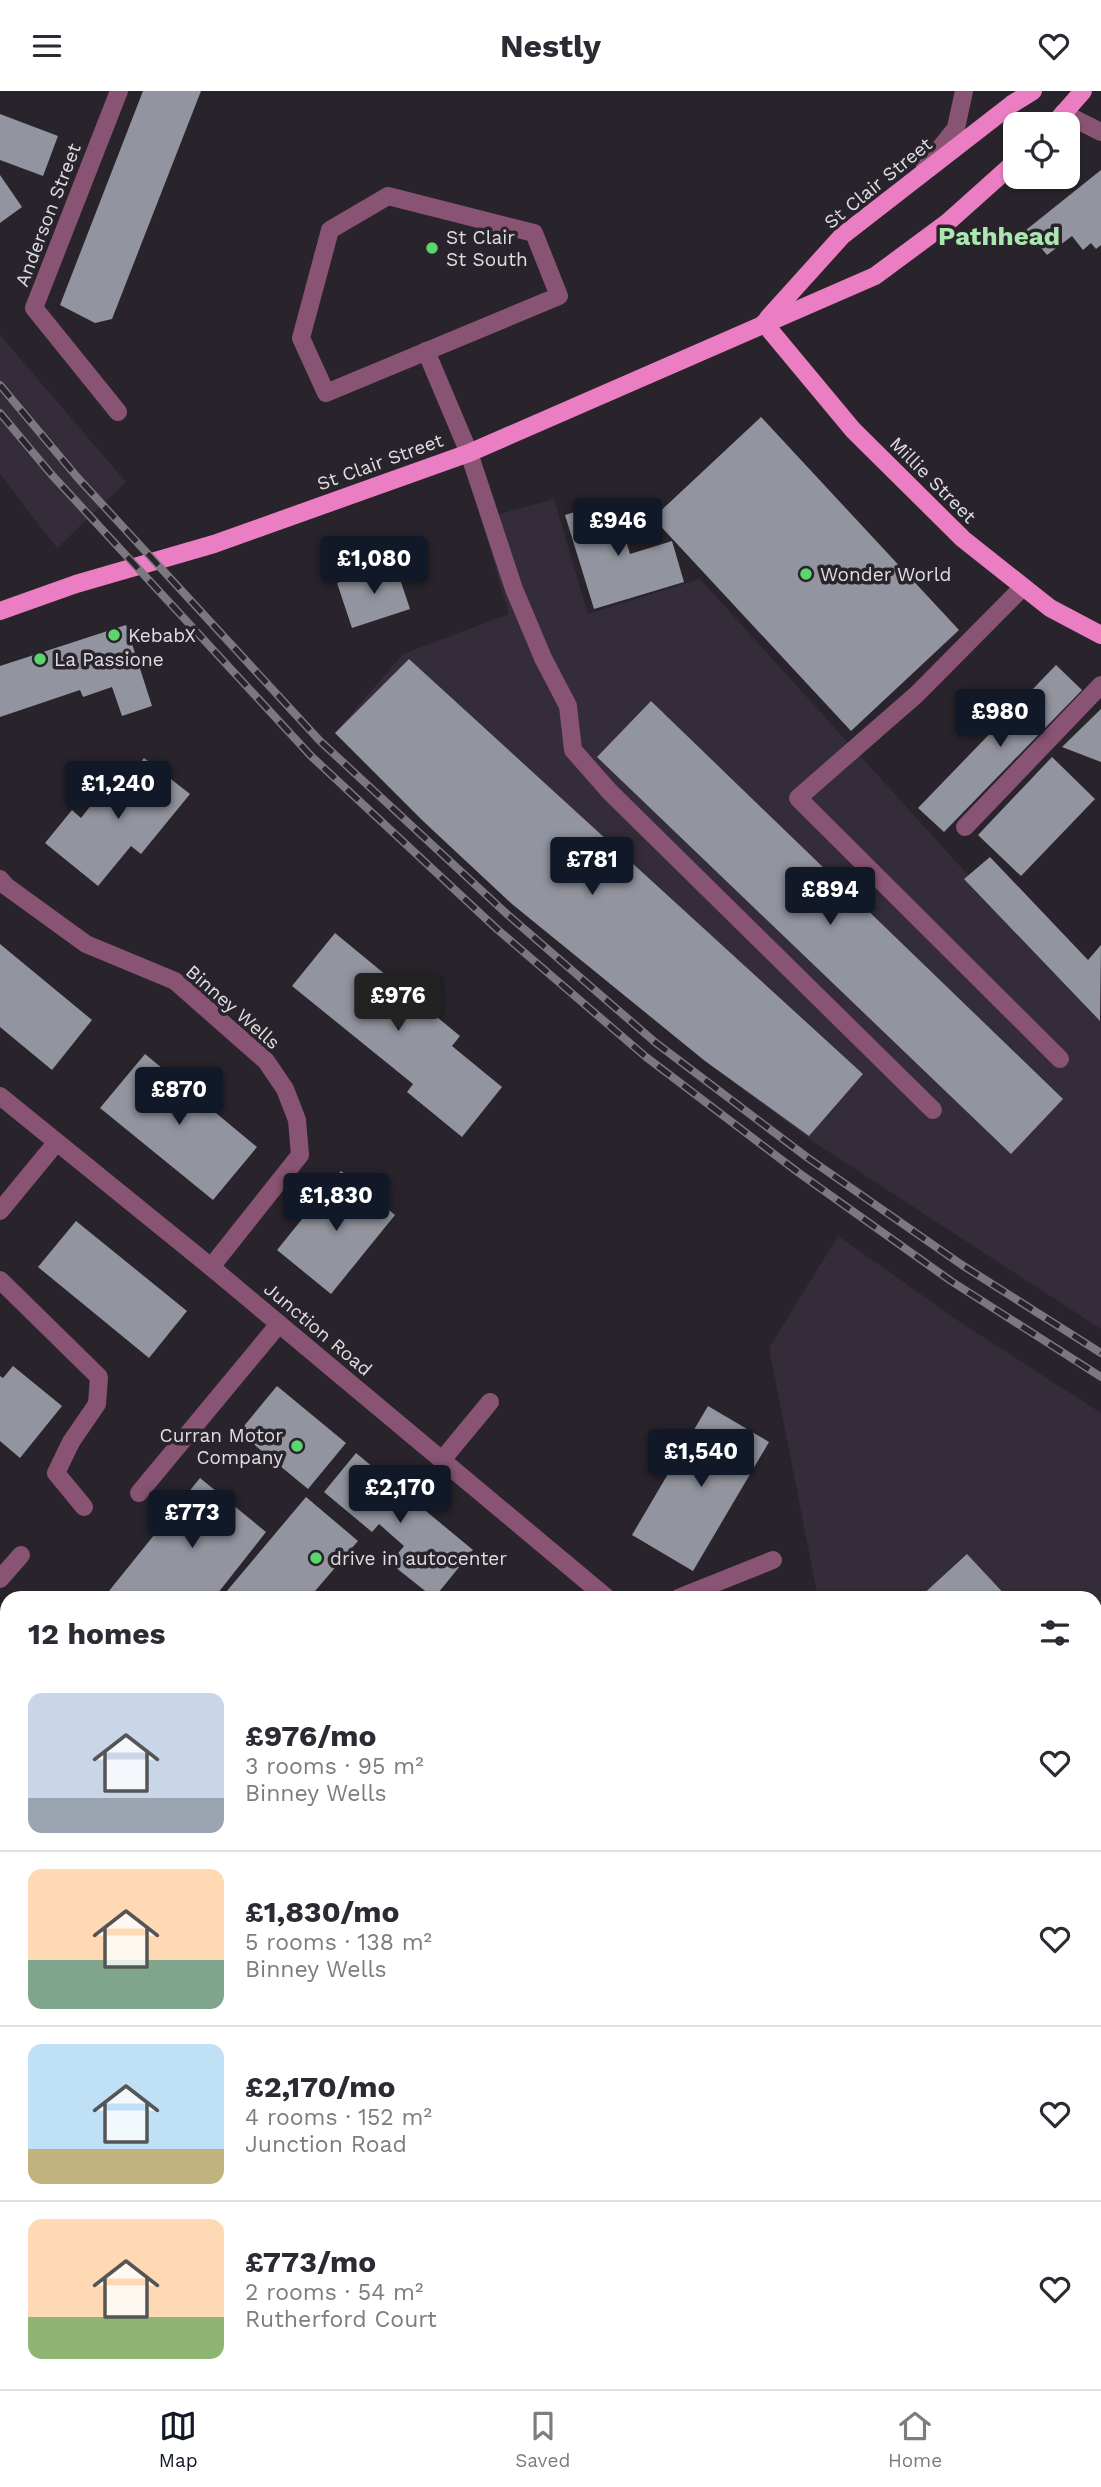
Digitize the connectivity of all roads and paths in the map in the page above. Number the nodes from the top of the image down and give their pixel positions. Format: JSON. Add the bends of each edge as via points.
{"nodes":[{"id":1,"x":119,"y":91,"type":"edge"},
{"id":2,"x":964,"y":91,"type":"edge"},
{"id":3,"x":1032,"y":91,"type":"edge"},
{"id":4,"x":1083,"y":91,"type":"edge"},
{"id":5,"x":1064,"y":112,"type":"edge"},
{"id":6,"x":1080,"y":126,"type":"edge"},
{"id":7,"x":1101,"y":132,"type":"edge"},
{"id":8,"x":1003,"y":173,"type":"edge"},
{"id":9,"x":919,"y":176,"type":"junction"},
{"id":10,"x":764,"y":323,"type":"junction"},
{"id":11,"x":426,"y":351,"type":"junction"},
{"id":12,"x":118,"y":412,"type":"dead end"},
{"id":13,"x":469,"y":453,"type":"junction"},
{"id":14,"x":1023,"y":587,"type":"junction"},
{"id":15,"x":0,"y":611,"type":"edge"},
{"id":16,"x":1101,"y":635,"type":"edge"},
{"id":17,"x":1101,"y":685,"type":"edge"},
{"id":18,"x":965,"y":827,"type":"dead end"},
{"id":19,"x":0,"y":879,"type":"edge"},
{"id":20,"x":1060,"y":1059,"type":"dead end"},
{"id":21,"x":0,"y":1096,"type":"edge"},
{"id":22,"x":933,"y":1110,"type":"dead end"},
{"id":23,"x":56,"y":1143,"type":"junction"},
{"id":24,"x":0,"y":1211,"type":"edge"},
{"id":25,"x":211,"y":1268,"type":"junction"},
{"id":26,"x":0,"y":1280,"type":"edge"},
{"id":27,"x":279,"y":1324,"type":"junction"},
{"id":28,"x":490,"y":1402,"type":"dead end"},
{"id":29,"x":442,"y":1460,"type":"junction"},
{"id":30,"x":139,"y":1493,"type":"dead end"},
{"id":31,"x":84,"y":1507,"type":"dead end"},
{"id":32,"x":21,"y":1555,"type":"dead end"},
{"id":33,"x":773,"y":1560,"type":"dead end"},
{"id":34,"x":0,"y":1580,"type":"edge"},
{"id":35,"x":599,"y":1591,"type":"edge"},
{"id":36,"x":696,"y":1591,"type":"edge"}],
"edges":[{"from":1,"to":12,"type":"street","name":"Anderson Street","via":[[34,308]]},
{"from":2,"to":9,"type":"street","via":[[956,128]]},
{"from":3,"to":9,"type":"main road","name":"St Clair Street"},
{"from":4,"to":5,"type":"main road"},
{"from":6,"to":7,"type":"street"},
{"from":8,"to":10,"type":"main road","name":"St Clair Street","via":[[948,222],[875,276]]},
{"from":9,"to":10,"type":"main road","name":"St Clair Street","via":[[842,236]]},
{"from":10,"to":13,"type":"main road","name":"St Clair Street"},
{"from":10,"to":14,"type":"main road","name":"Millie Street","via":[[853,430],[962,539]]},
{"from":11,"to":11,"type":"street","via":[[326,393],[301,338],[330,230],[388,196],[534,233],[559,296]]},
{"from":11,"to":13,"type":"street"},
{"from":13,"to":15,"type":"main road","name":"St Clair Street","via":[[214,544]]},
{"from":13,"to":22,"type":"street","via":[[514,589],[568,706],[573,750],[610,792]]},
{"from":14,"to":16,"type":"main road","name":"Millie Street","via":[[1050,608]]},
{"from":14,"to":20,"type":"street","via":[[917,694],[798,798]]},
{"from":17,"to":18,"type":"street"},
{"from":19,"to":25,"type":"street","name":"Binney Wells","via":[[86,944],[175,981],[265,1061],[285,1089],[297,1119],[300,1155]]},
{"from":21,"to":23,"type":"street","name":"Junction Road"},
{"from":23,"to":24,"type":"street"},
{"from":23,"to":25,"type":"street","name":"Junction Road"},
{"from":25,"to":27,"type":"street","name":"Junction Road"},
{"from":26,"to":31,"type":"street","via":[[99,1377],[97,1404],[56,1473]]},
{"from":27,"to":29,"type":"street","name":"Junction Road"},
{"from":27,"to":30,"type":"street"},
{"from":28,"to":29,"type":"street"},
{"from":29,"to":35,"type":"street","name":"Junction Road"},
{"from":32,"to":34,"type":"street"},
{"from":33,"to":36,"type":"street"}]}
